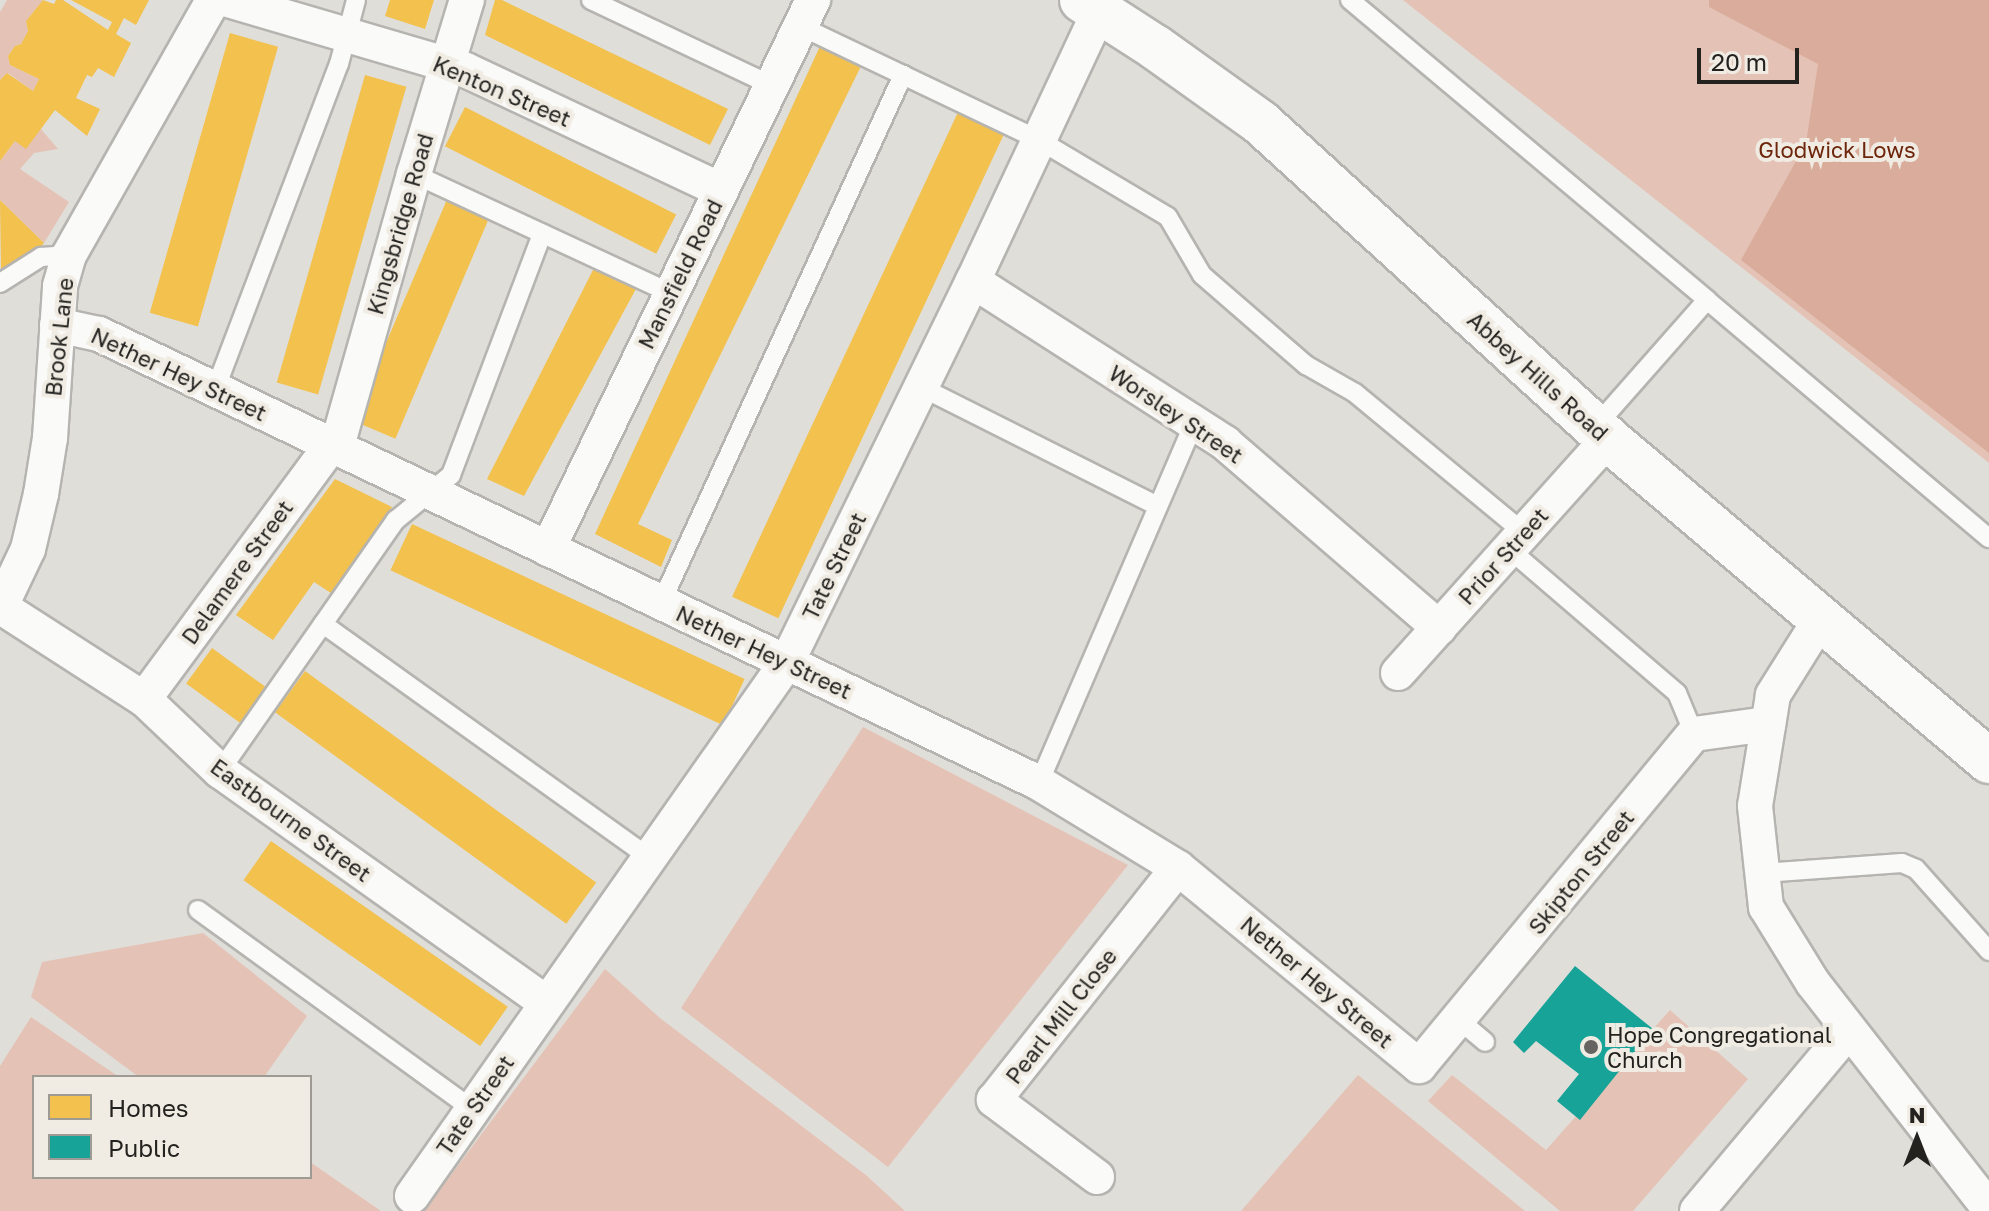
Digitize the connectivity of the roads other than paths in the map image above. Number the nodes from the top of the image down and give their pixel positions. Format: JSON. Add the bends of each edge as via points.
{"nodes":[{"id":1,"x":213,"y":0,"type":"edge"},
{"id":2,"x":228,"y":0,"type":"edge"},
{"id":3,"x":356,"y":0,"type":"edge"},
{"id":4,"x":467,"y":0,"type":"edge"},
{"id":5,"x":591,"y":0,"type":"edge"},
{"id":6,"x":1350,"y":0,"type":"edge"},
{"id":7,"x":1088,"y":3,"type":"edge"},
{"id":8,"x":806,"y":13,"type":"edge"},
{"id":9,"x":345,"y":35,"type":"junction"},
{"id":10,"x":447,"y":64,"type":"junction"},
{"id":11,"x":903,"y":75,"type":"junction"},
{"id":12,"x":771,"y":85,"type":"junction"},
{"id":13,"x":1039,"y":140,"type":"junction"},
{"id":14,"x":414,"y":174,"type":"junction"},
{"id":15,"x":721,"y":190,"type":"junction"},
{"id":16,"x":542,"y":234,"type":"junction"},
{"id":17,"x":69,"y":255,"type":"junction"},
{"id":18,"x":973,"y":281,"type":"junction"},
{"id":19,"x":0,"y":283,"type":"edge"},
{"id":20,"x":670,"y":293,"type":"junction"},
{"id":21,"x":1707,"y":300,"type":"junction"},
{"id":22,"x":57,"y":325,"type":"junction"},
{"id":23,"x":921,"y":387,"type":"junction"},
{"id":24,"x":215,"y":390,"type":"junction"},
{"id":25,"x":1194,"y":423,"type":"junction"},
{"id":26,"x":1602,"y":433,"type":"junction"},
{"id":27,"x":330,"y":445,"type":"junction"},
{"id":28,"x":428,"y":493,"type":"junction"},
{"id":29,"x":1158,"y":506,"type":"junction"},
{"id":30,"x":1989,"y":538,"type":"edge"},
{"id":31,"x":1516,"y":541,"type":"junction"},
{"id":32,"x":548,"y":549,"type":"junction"},
{"id":33,"x":661,"y":603,"type":"junction"},
{"id":34,"x":0,"y":608,"type":"edge"},
{"id":35,"x":1820,"y":620,"type":"junction"},
{"id":36,"x":323,"y":624,"type":"junction"},
{"id":37,"x":1439,"y":628,"type":"junction"},
{"id":38,"x":787,"y":662,"type":"junction"},
{"id":39,"x":1398,"y":673,"type":"dead end"},
{"id":40,"x":144,"y":699,"type":"junction"},
{"id":41,"x":1768,"y":724,"type":"junction"},
{"id":42,"x":1694,"y":734,"type":"junction"},
{"id":43,"x":1989,"y":761,"type":"edge"},
{"id":44,"x":220,"y":771,"type":"junction"},
{"id":45,"x":1039,"y":783,"type":"junction"},
{"id":46,"x":650,"y":858,"type":"junction"},
{"id":47,"x":1178,"y":868,"type":"junction"},
{"id":48,"x":1763,"y":873,"type":"junction"},
{"id":49,"x":198,"y":910,"type":"dead end"},
{"id":50,"x":1989,"y":951,"type":"edge"},
{"id":51,"x":546,"y":1003,"type":"junction"},
{"id":52,"x":1459,"y":1020,"type":"junction"},
{"id":53,"x":1849,"y":1030,"type":"junction"},
{"id":54,"x":1485,"y":1042,"type":"dead end"},
{"id":55,"x":1419,"y":1066,"type":"joint"},
{"id":56,"x":472,"y":1109,"type":"junction"},
{"id":57,"x":1097,"y":1177,"type":"dead end"},
{"id":58,"x":412,"y":1196,"type":"dead end"},
{"id":59,"x":1989,"y":1208,"type":"edge"},
{"id":60,"x":1697,"y":1211,"type":"edge"}],
"edges":[{"from":1,"to":17,"type":"street","name":"Brook Lane"},
{"from":2,"to":9,"type":"street","name":"Kenton Street"},
{"from":3,"to":9,"type":"lane"},
{"from":4,"to":10,"type":"street","name":"Kingsbridge Road"},
{"from":5,"to":12,"type":"lane"},
{"from":6,"to":21,"type":"lane"},
{"from":7,"to":13,"type":"street","name":"Tate Street"},
{"from":7,"to":26,"type":"main road","name":"Abbey Hills Road","via":[[1261,123]]},
{"from":8,"to":11,"type":"lane"},
{"from":8,"to":12,"type":"street","name":"Mansfield Road"},
{"from":9,"to":10,"type":"street","name":"Kenton Street"},
{"from":9,"to":24,"type":"lane","via":[[339,64]]},
{"from":10,"to":14,"type":"street","name":"Kingsbridge Road"},
{"from":10,"to":15,"type":"street","name":"Kenton Street"},
{"from":11,"to":13,"type":"lane"},
{"from":11,"to":33,"type":"lane"},
{"from":12,"to":15,"type":"street","name":"Mansfield Road"},
{"from":13,"to":18,"type":"street","name":"Tate Street"},
{"from":13,"to":31,"type":"lane","via":[[1168,217],[1202,275],[1306,365],[1355,393]]},
{"from":14,"to":16,"type":"lane"},
{"from":14,"to":27,"type":"street","name":"Kingsbridge Road","via":[[341,432]]},
{"from":15,"to":20,"type":"street","name":"Mansfield Road"},
{"from":16,"to":20,"type":"lane"},
{"from":16,"to":28,"type":"lane","via":[[451,475]]},
{"from":17,"to":19,"type":"lane","via":[[41,257]]},
{"from":17,"to":22,"type":"street","name":"Brook Lane"},
{"from":18,"to":23,"type":"street","name":"Tate Street"},
{"from":18,"to":25,"type":"street","name":"Worsley Street"},
{"from":20,"to":32,"type":"street","name":"Mansfield Road"},
{"from":21,"to":26,"type":"lane"},
{"from":21,"to":30,"type":"lane"},
{"from":22,"to":24,"type":"street","name":"Nether Hey Street","via":[[99,334]]},
{"from":22,"to":34,"type":"street","name":"Brook Lane","via":[[41,494],[28,549]]},
{"from":23,"to":29,"type":"lane"},
{"from":23,"to":38,"type":"street","name":"Tate Street"},
{"from":24,"to":27,"type":"street","name":"Nether Hey Street"},
{"from":25,"to":29,"type":"lane"},
{"from":25,"to":37,"type":"street","name":"Worsley Street","via":[[1225,443]]},
{"from":26,"to":31,"type":"street","name":"Prior Street"},
{"from":26,"to":35,"type":"main road","name":"Abbey Hills Road"},
{"from":27,"to":28,"type":"street","name":"Nether Hey Street"},
{"from":27,"to":40,"type":"street","name":"Delamere Street"},
{"from":28,"to":32,"type":"street","name":"Nether Hey Street"},
{"from":28,"to":36,"type":"lane","via":[[396,520]]},
{"from":29,"to":45,"type":"lane"},
{"from":31,"to":37,"type":"street","name":"Prior Street"},
{"from":31,"to":42,"type":"lane","via":[[1677,693]]},
{"from":32,"to":33,"type":"street","name":"Nether Hey Street"},
{"from":33,"to":38,"type":"street","name":"Nether Hey Street"},
{"from":34,"to":40,"type":"street","name":"Eastbourne Street"},
{"from":35,"to":41,"type":"street","via":[[1773,695]]},
{"from":35,"to":43,"type":"main road","name":"Abbey Hills Road"},
{"from":36,"to":44,"type":"lane"},
{"from":36,"to":46,"type":"lane"},
{"from":37,"to":39,"type":"street","name":"Prior Street"},
{"from":38,"to":45,"type":"street","name":"Nether Hey Street"},
{"from":38,"to":46,"type":"street","name":"Tate Street"},
{"from":40,"to":44,"type":"street","name":"Eastbourne Street"},
{"from":41,"to":42,"type":"street"},
{"from":41,"to":48,"type":"street","via":[[1755,806]]},
{"from":42,"to":52,"type":"street","name":"Skipton Street"},
{"from":44,"to":51,"type":"street","name":"Eastbourne Street"},
{"from":45,"to":47,"type":"street","name":"Nether Hey Street"},
{"from":46,"to":51,"type":"street","name":"Tate Street"},
{"from":47,"to":55,"type":"street","name":"Nether Hey Street"},
{"from":47,"to":57,"type":"street","name":"Pearl Mill Close","via":[[994,1100]]},
{"from":48,"to":50,"type":"lane","via":[[1902,863],[1916,869]]},
{"from":48,"to":53,"type":"street","via":[[1766,907]]},
{"from":49,"to":56,"type":"lane"},
{"from":51,"to":56,"type":"street","name":"Tate Street"},
{"from":52,"to":54,"type":"lane"},
{"from":52,"to":55,"type":"street","name":"Skipton Street"},
{"from":53,"to":59,"type":"street"},
{"from":53,"to":60,"type":"street"},
{"from":56,"to":58,"type":"street","name":"Tate Street"}]}
